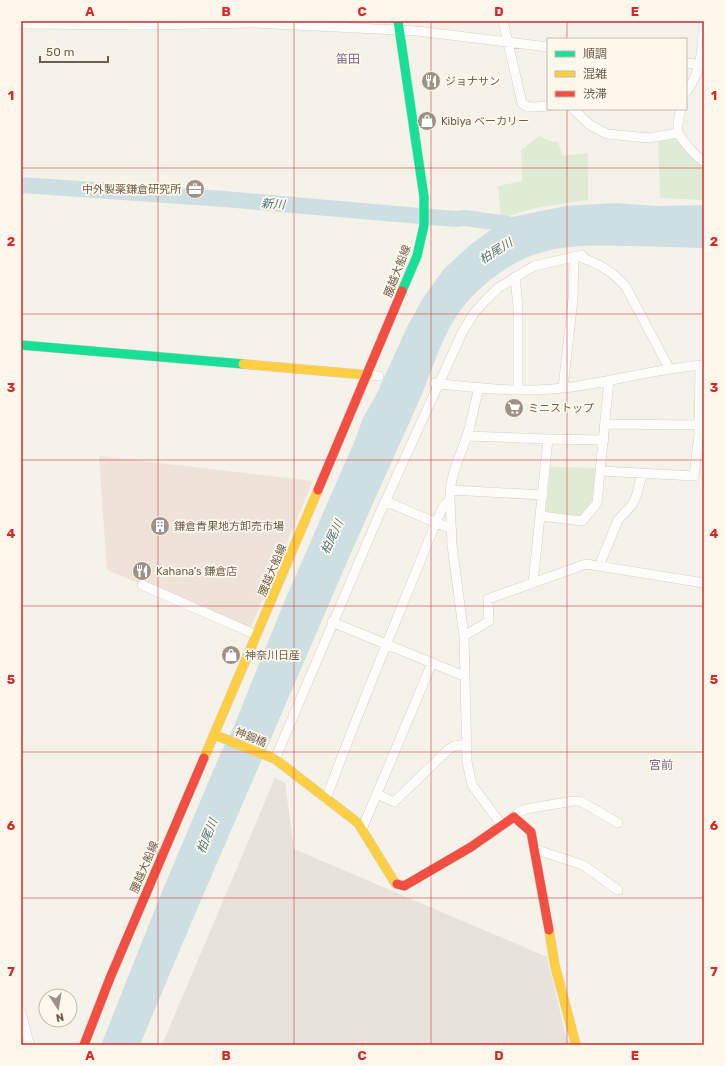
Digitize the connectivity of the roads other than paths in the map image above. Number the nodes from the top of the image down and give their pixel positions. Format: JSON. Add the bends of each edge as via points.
{"nodes":[{"id":1,"x":398,"y":21,"type":"edge"},
{"id":2,"x":503,"y":21,"type":"edge"},
{"id":3,"x":704,"y":21,"type":"edge"},
{"id":4,"x":21,"y":24,"type":"edge"},
{"id":5,"x":399,"y":31,"type":"junction"},
{"id":6,"x":507,"y":43,"type":"junction"},
{"id":7,"x":547,"y":47,"type":"edge"},
{"id":8,"x":687,"y":63,"type":"edge"},
{"id":9,"x":702,"y":65,"type":"edge"},
{"id":10,"x":687,"y":91,"type":"edge"},
{"id":11,"x":547,"y":106,"type":"edge"},
{"id":12,"x":574,"y":110,"type":"edge"},
{"id":13,"x":681,"y":110,"type":"edge"},
{"id":14,"x":678,"y":133,"type":"junction"},
{"id":15,"x":704,"y":162,"type":"edge"},
{"id":16,"x":578,"y":256,"type":"junction"},
{"id":17,"x":515,"y":277,"type":"junction"},
{"id":18,"x":21,"y":345,"type":"edge"},
{"id":19,"x":702,"y":365,"type":"edge"},
{"id":20,"x":670,"y":368,"type":"junction"},
{"id":21,"x":368,"y":375,"type":"junction"},
{"id":22,"x":379,"y":376,"type":"dead end"},
{"id":23,"x":609,"y":380,"type":"junction"},
{"id":24,"x":435,"y":383,"type":"junction"},
{"id":25,"x":478,"y":387,"type":"junction"},
{"id":26,"x":563,"y":388,"type":"junction"},
{"id":27,"x":518,"y":389,"type":"junction"},
{"id":28,"x":606,"y":424,"type":"junction"},
{"id":29,"x":698,"y":425,"type":"junction"},
{"id":30,"x":467,"y":436,"type":"junction"},
{"id":31,"x":548,"y":440,"type":"junction"},
{"id":32,"x":604,"y":440,"type":"junction"},
{"id":33,"x":694,"y":470,"type":"junction"},
{"id":34,"x":601,"y":471,"type":"junction"},
{"id":35,"x":704,"y":472,"type":"edge"},
{"id":36,"x":642,"y":474,"type":"junction"},
{"id":37,"x":450,"y":495,"type":"junction"},
{"id":38,"x":543,"y":495,"type":"junction"},
{"id":39,"x":385,"y":501,"type":"junction"},
{"id":40,"x":541,"y":516,"type":"junction"},
{"id":41,"x":436,"y":522,"type":"junction"},
{"id":42,"x":451,"y":529,"type":"junction"},
{"id":43,"x":599,"y":566,"type":"junction"},
{"id":44,"x":533,"y":583,"type":"junction"},
{"id":45,"x":704,"y":583,"type":"edge"},
{"id":46,"x":142,"y":585,"type":"dead end"},
{"id":47,"x":332,"y":622,"type":"junction"},
{"id":48,"x":257,"y":635,"type":"junction"},
{"id":49,"x":464,"y":636,"type":"junction"},
{"id":50,"x":387,"y":645,"type":"junction"},
{"id":51,"x":432,"y":664,"type":"junction"},
{"id":52,"x":464,"y":676,"type":"junction"},
{"id":53,"x":219,"y":737,"type":"junction"},
{"id":54,"x":467,"y":744,"type":"junction"},
{"id":55,"x":272,"y":758,"type":"junction"},
{"id":56,"x":377,"y":794,"type":"junction"},
{"id":57,"x":326,"y":799,"type":"junction"},
{"id":58,"x":514,"y":817,"type":"junction"},
{"id":59,"x":618,"y":823,"type":"dead end"},
{"id":60,"x":501,"y":824,"type":"junction"},
{"id":61,"x":362,"y":829,"type":"junction"},
{"id":62,"x":534,"y":849,"type":"junction"},
{"id":63,"x":618,"y":890,"type":"dead end"},
{"id":64,"x":21,"y":1012,"type":"edge"},
{"id":65,"x":28,"y":1045,"type":"edge"},
{"id":66,"x":84,"y":1045,"type":"edge"},
{"id":67,"x":576,"y":1045,"type":"edge"}],
"edges":[{"from":1,"to":5,"type":"main road","name":"腰越大船線"},
{"from":2,"to":6,"type":"street"},
{"from":3,"to":9,"type":"street"},
{"from":4,"to":5,"type":"street","via":[[254,23]]},
{"from":5,"to":6,"type":"street"},
{"from":5,"to":21,"type":"main road","name":"腰越大船線","via":[[421,171],[424,225],[418,256]]},
{"from":6,"to":7,"type":"street"},
{"from":6,"to":11,"type":"street","via":[[522,103],[529,108]]},
{"from":8,"to":9,"type":"street"},
{"from":9,"to":10,"type":"street"},
{"from":12,"to":14,"type":"street","via":[[590,125],[606,134],[650,138]]},
{"from":13,"to":14,"type":"street"},
{"from":14,"to":15,"type":"street"},
{"from":16,"to":17,"type":"street","via":[[534,266]]},
{"from":16,"to":20,"type":"street","via":[[618,277]]},
{"from":16,"to":26,"type":"street"},
{"from":17,"to":24,"type":"street","via":[[498,288],[474,313]]},
{"from":17,"to":27,"type":"street","via":[[518,307]]},
{"from":18,"to":21,"type":"main road"},
{"from":19,"to":20,"type":"street"},
{"from":19,"to":29,"type":"street"},
{"from":20,"to":23,"type":"street"},
{"from":21,"to":22,"type":"street"},
{"from":21,"to":48,"type":"main road","name":"腰越大船線"},
{"from":23,"to":26,"type":"street"},
{"from":23,"to":28,"type":"street"},
{"from":24,"to":25,"type":"street"},
{"from":24,"to":39,"type":"street"},
{"from":25,"to":27,"type":"street"},
{"from":25,"to":30,"type":"street"},
{"from":26,"to":27,"type":"street"},
{"from":28,"to":29,"type":"street"},
{"from":28,"to":32,"type":"street"},
{"from":29,"to":33,"type":"street"},
{"from":30,"to":31,"type":"street"},
{"from":30,"to":37,"type":"street","via":[[461,449]]},
{"from":31,"to":32,"type":"street"},
{"from":31,"to":38,"type":"street"},
{"from":32,"to":34,"type":"street"},
{"from":33,"to":35,"type":"street"},
{"from":33,"to":36,"type":"street","via":[[694,476]]},
{"from":34,"to":36,"type":"street"},
{"from":34,"to":40,"type":"street","via":[[597,503],[582,521]]},
{"from":36,"to":43,"type":"street","via":[[636,498],[618,520]]},
{"from":37,"to":38,"type":"street"},
{"from":37,"to":41,"type":"street"},
{"from":37,"to":42,"type":"street"},
{"from":38,"to":40,"type":"street"},
{"from":39,"to":41,"type":"street"},
{"from":39,"to":47,"type":"street"},
{"from":40,"to":44,"type":"street"},
{"from":41,"to":42,"type":"street"},
{"from":41,"to":50,"type":"street"},
{"from":42,"to":49,"type":"street"},
{"from":43,"to":44,"type":"street","via":[[586,564]]},
{"from":43,"to":45,"type":"street"},
{"from":44,"to":49,"type":"street","via":[[488,599],[489,621]]},
{"from":46,"to":48,"type":"street"},
{"from":47,"to":50,"type":"street"},
{"from":47,"to":55,"type":"street"},
{"from":48,"to":53,"type":"main road","name":"腰越大船線"},
{"from":49,"to":52,"type":"street"},
{"from":50,"to":51,"type":"street"},
{"from":50,"to":57,"type":"street"},
{"from":51,"to":52,"type":"street"},
{"from":51,"to":56,"type":"street"},
{"from":52,"to":54,"type":"street"},
{"from":53,"to":55,"type":"main road","name":"神鋼橋"},
{"from":53,"to":66,"type":"main road","name":"腰越大船線","via":[[110,978]]},
{"from":54,"to":56,"type":"street","via":[[449,749],[394,802]]},
{"from":54,"to":60,"type":"street","via":[[467,762],[472,785]]},
{"from":55,"to":57,"type":"main road","name":"神鋼橋"},
{"from":56,"to":61,"type":"street"},
{"from":57,"to":61,"type":"main road","name":"神鋼橋","via":[[358,823]]},
{"from":58,"to":59,"type":"street","via":[[526,809],[573,800]]},
{"from":58,"to":60,"type":"main road","name":"神鋼橋"},
{"from":58,"to":62,"type":"main road","via":[[531,832]]},
{"from":60,"to":61,"type":"main road","name":"神鋼橋","via":[[474,845],[404,886],[395,883]]},
{"from":62,"to":63,"type":"street","via":[[583,865]]},
{"from":62,"to":67,"type":"main road","via":[[556,966]]},
{"from":64,"to":65,"type":"street"}]}
